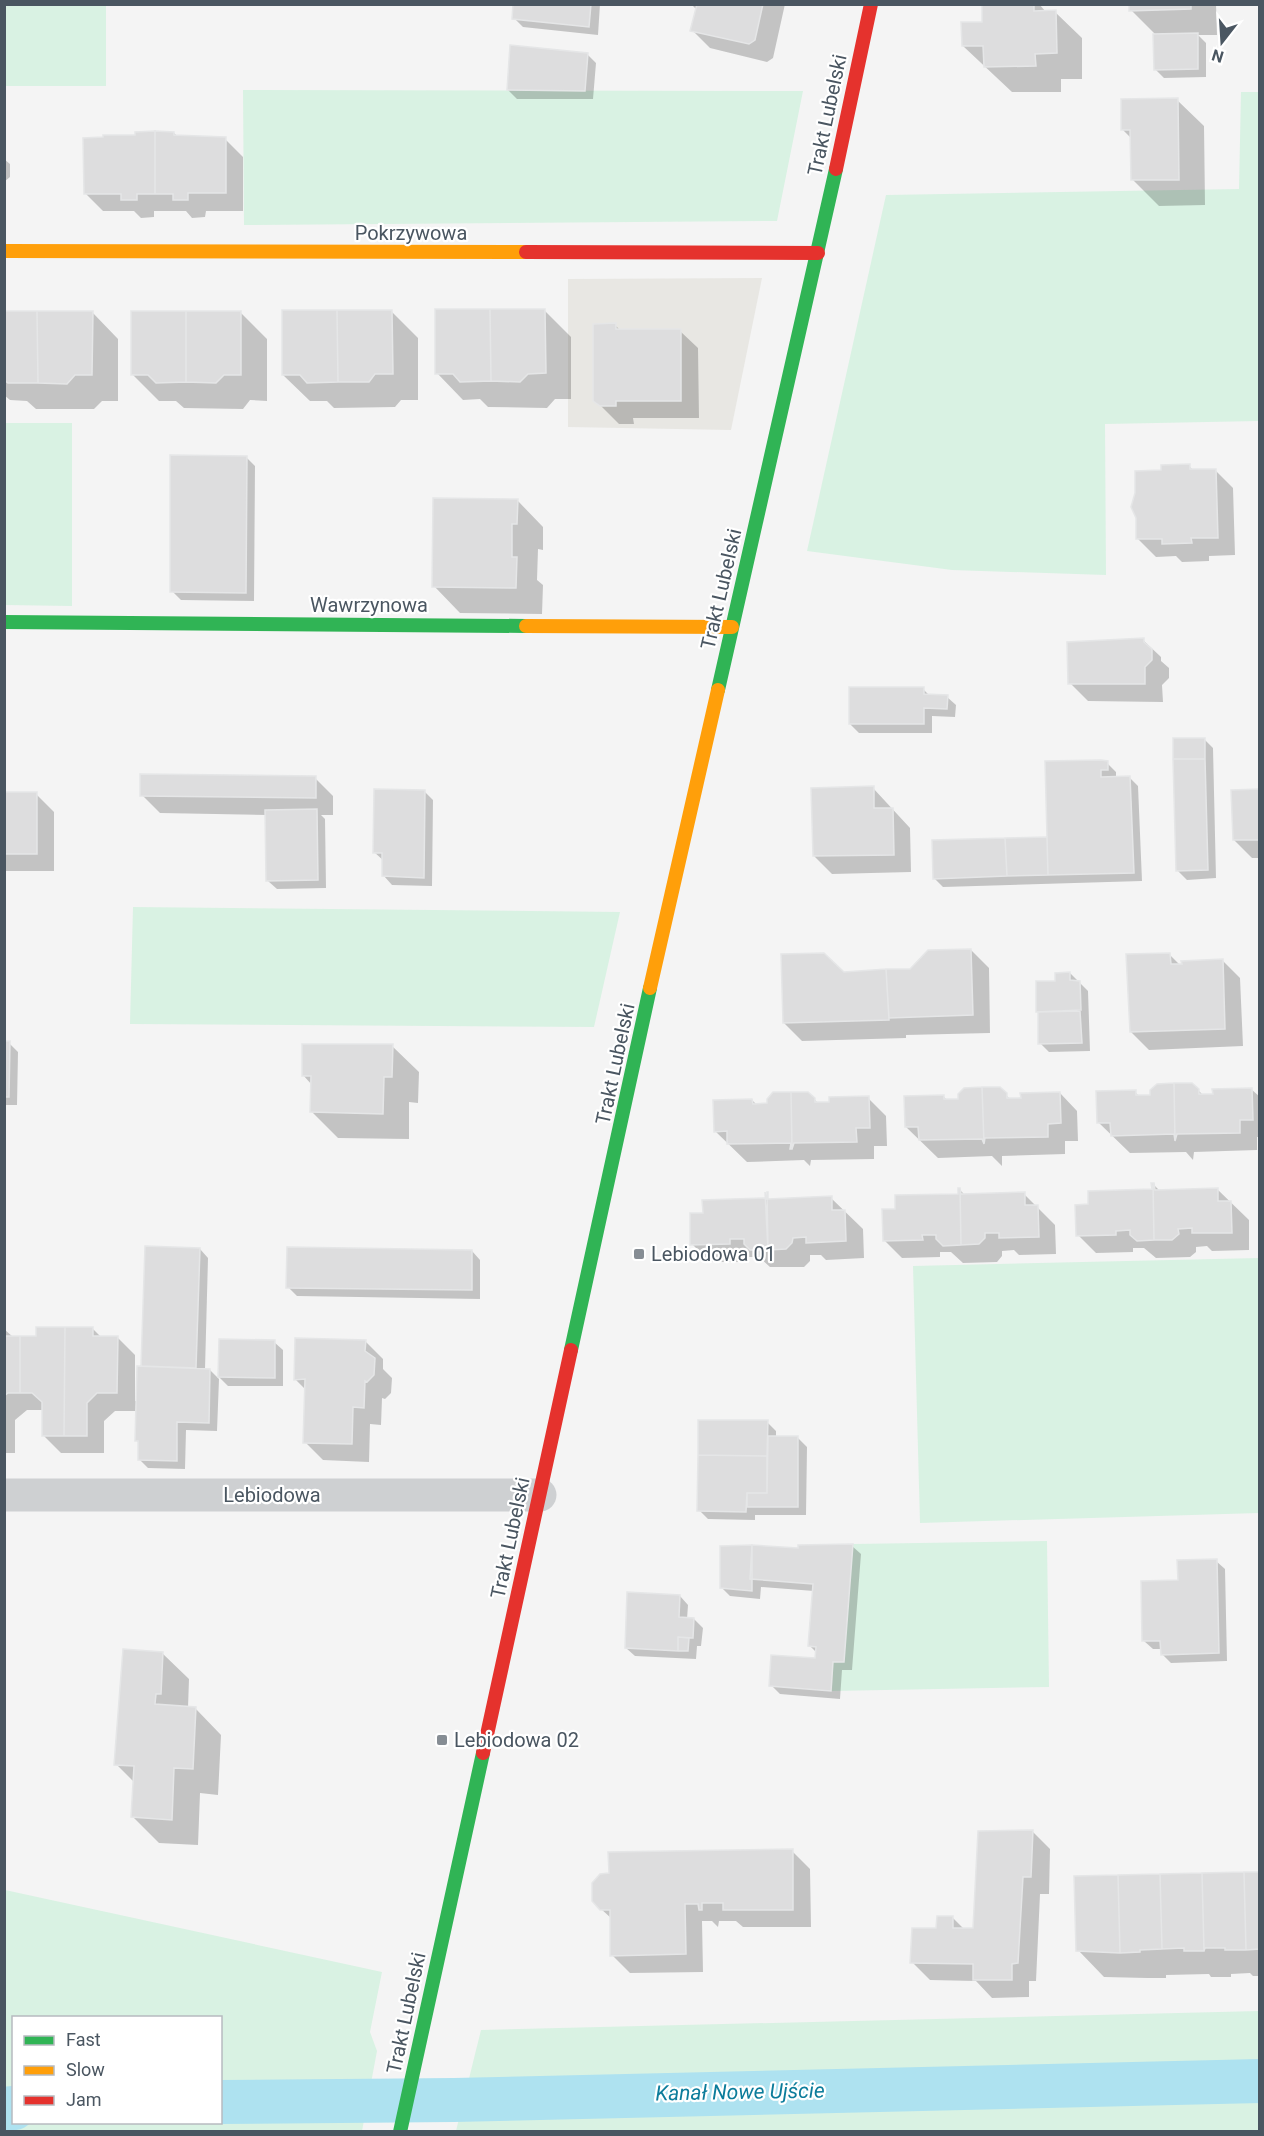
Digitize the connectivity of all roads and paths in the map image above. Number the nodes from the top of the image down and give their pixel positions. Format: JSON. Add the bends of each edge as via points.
{"nodes":[{"id":1,"x":871,"y":4,"type":"edge"},
{"id":2,"x":4,"y":251,"type":"edge"},
{"id":3,"x":818,"y":253,"type":"junction"},
{"id":4,"x":4,"y":622,"type":"edge"},
{"id":5,"x":732,"y":627,"type":"junction"},
{"id":6,"x":540,"y":1494,"type":"junction"},
{"id":7,"x":4,"y":1495,"type":"edge"},
{"id":8,"x":400,"y":2132,"type":"edge"}],
"edges":[{"from":1,"to":3,"type":"street","name":"Trakt Lubelski"},
{"from":2,"to":3,"type":"street","name":"Pokrzywowa"},
{"from":3,"to":5,"type":"street","name":"Trakt Lubelski"},
{"from":4,"to":5,"type":"street","name":"Wawrzynowa"},
{"from":5,"to":6,"type":"street","name":"Trakt Lubelski"},
{"from":6,"to":7,"type":"street","name":"Lebiodowa"},
{"from":6,"to":8,"type":"street","name":"Trakt Lubelski"}]}
